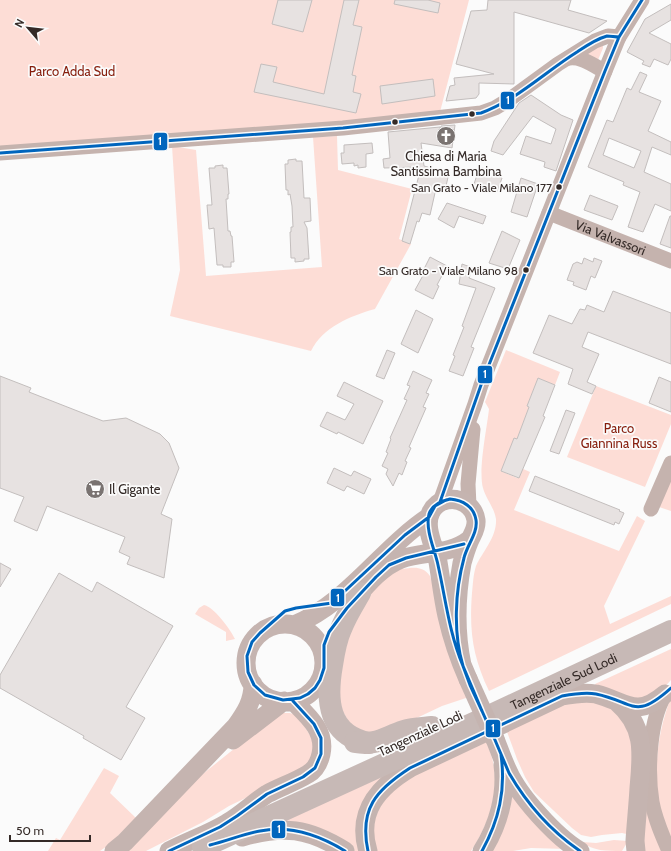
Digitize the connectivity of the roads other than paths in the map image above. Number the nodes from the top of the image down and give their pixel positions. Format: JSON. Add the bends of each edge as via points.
{"nodes":[{"id":1,"x":642,"y":0,"type":"edge"},
{"id":2,"x":619,"y":36,"type":"junction"},
{"id":3,"x":569,"y":58,"type":"junction"},
{"id":4,"x":605,"y":71,"type":"junction"},
{"id":5,"x":0,"y":153,"type":"edge"},
{"id":6,"x":549,"y":213,"type":"junction"},
{"id":7,"x":671,"y":261,"type":"edge"},
{"id":8,"x":475,"y":404,"type":"junction"},
{"id":9,"x":671,"y":463,"type":"edge"},
{"id":10,"x":469,"y":506,"type":"junction"},
{"id":11,"x":651,"y":509,"type":"dead end"},
{"id":12,"x":433,"y":517,"type":"junction"},
{"id":13,"x":469,"y":540,"type":"junction"},
{"id":14,"x":436,"y":556,"type":"junction"},
{"id":15,"x":360,"y":593,"type":"junction"},
{"id":16,"x":671,"y":615,"type":"edge"},
{"id":17,"x":294,"y":625,"type":"junction"},
{"id":18,"x":671,"y":631,"type":"edge"},
{"id":19,"x":671,"y":643,"type":"edge"},
{"id":20,"x":322,"y":651,"type":"junction"},
{"id":21,"x":465,"y":672,"type":"junction"},
{"id":22,"x":318,"y":683,"type":"junction"},
{"id":23,"x":253,"y":684,"type":"junction"},
{"id":24,"x":668,"y":691,"type":"edge"},
{"id":25,"x":562,"y":696,"type":"junction"},
{"id":26,"x":289,"y":701,"type":"junction"},
{"id":27,"x":617,"y":702,"type":"junction"},
{"id":28,"x":432,"y":727,"type":"junction"},
{"id":29,"x":369,"y":743,"type":"junction"},
{"id":30,"x":498,"y":747,"type":"junction"},
{"id":31,"x":199,"y":766,"type":"junction"},
{"id":32,"x":228,"y":823,"type":"junction"},
{"id":33,"x":634,"y":848,"type":"edge"},
{"id":34,"x":198,"y":849,"type":"edge"},
{"id":35,"x":114,"y":851,"type":"edge"},
{"id":36,"x":169,"y":851,"type":"edge"},
{"id":37,"x":345,"y":851,"type":"edge"},
{"id":38,"x":368,"y":851,"type":"edge"},
{"id":39,"x":482,"y":851,"type":"edge"},
{"id":40,"x":580,"y":851,"type":"edge"},
{"id":41,"x":669,"y":851,"type":"edge"}],
"edges":[{"from":1,"to":2,"type":"street"},
{"from":2,"to":3,"type":"street","via":[[602,37]]},
{"from":2,"to":4,"type":"street"},
{"from":3,"to":4,"type":"street","via":[[582,59]]},
{"from":3,"to":5,"type":"street","via":[[510,99],[481,113],[343,128]]},
{"from":4,"to":6,"type":"street"},
{"from":6,"to":7,"type":"street","name":"Via Valvassori"},
{"from":6,"to":8,"type":"street"},
{"from":8,"to":10,"type":"street","via":[[468,484]]},
{"from":8,"to":12,"type":"street"},
{"from":9,"to":11,"type":"street"},
{"from":10,"to":12,"type":"main road","via":[[463,501],[447,500]]},
{"from":10,"to":13,"type":"main road","via":[[474,512],[476,527]]},
{"from":12,"to":14,"type":"main road","via":[[434,539],[440,544]]},
{"from":12,"to":17,"type":"main road","via":[[405,535],[332,603]]},
{"from":13,"to":14,"type":"main road"},
{"from":13,"to":21,"type":"main road","via":[[462,562],[458,596],[458,640]]},
{"from":14,"to":15,"type":"main road","via":[[402,559],[389,565]]},
{"from":14,"to":21,"type":"main road","via":[[447,616]]},
{"from":15,"to":20,"type":"main road","via":[[332,626]]},
{"from":15,"to":29,"type":"highway","via":[[340,630],[334,649],[329,692],[330,706],[337,725],[353,738]]},
{"from":16,"to":28,"type":"highway","name":"Tangenziale Lodi"},
{"from":17,"to":20,"type":"main road","via":[[312,634]]},
{"from":17,"to":23,"type":"main road","via":[[280,624],[269,627],[252,642],[247,666]]},
{"from":18,"to":34,"type":"highway","name":"Tangenziale Sud Lodi"},
{"from":19,"to":25,"type":"highway"},
{"from":20,"to":22,"type":"main road","via":[[323,673]]},
{"from":21,"to":30,"type":"main road","bridge":true},
{"from":22,"to":26,"type":"main road","via":[[303,697]]},
{"from":22,"to":29,"type":"highway","via":[[326,719],[336,731],[353,742]]},
{"from":23,"to":26,"type":"main road","via":[[272,699]]},
{"from":23,"to":31,"type":"main road","via":[[252,700],[243,716]]},
{"from":24,"to":27,"type":"main road","via":[[649,705],[637,708]]},
{"from":24,"to":41,"type":"street","via":[[660,704],[654,728],[650,786],[655,815]]},
{"from":25,"to":27,"type":"main road","via":[[576,693],[594,694]]},
{"from":25,"to":38,"type":"main road","via":[[410,768],[390,781],[375,797],[367,811],[364,837]]},
{"from":26,"to":31,"type":"main road"},
{"from":26,"to":32,"type":"main road","via":[[312,720],[321,734],[320,760],[308,774],[268,794]]},
{"from":27,"to":33,"type":"main road","via":[[627,710],[636,726],[641,750]]},
{"from":28,"to":29,"type":"highway","via":[[408,729]]},
{"from":28,"to":32,"type":"highway","name":"Tangenziale Lodi"},
{"from":30,"to":39,"type":"main road","via":[[504,778],[501,806],[494,829]]},
{"from":30,"to":40,"type":"main road","via":[[513,781],[526,799],[558,835]]},
{"from":31,"to":35,"type":"main road"},
{"from":32,"to":36,"type":"main road","name":"Tangenziale Lodi"},
{"from":34,"to":37,"type":"main road","via":[[260,831],[281,829],[317,836]]}]}
